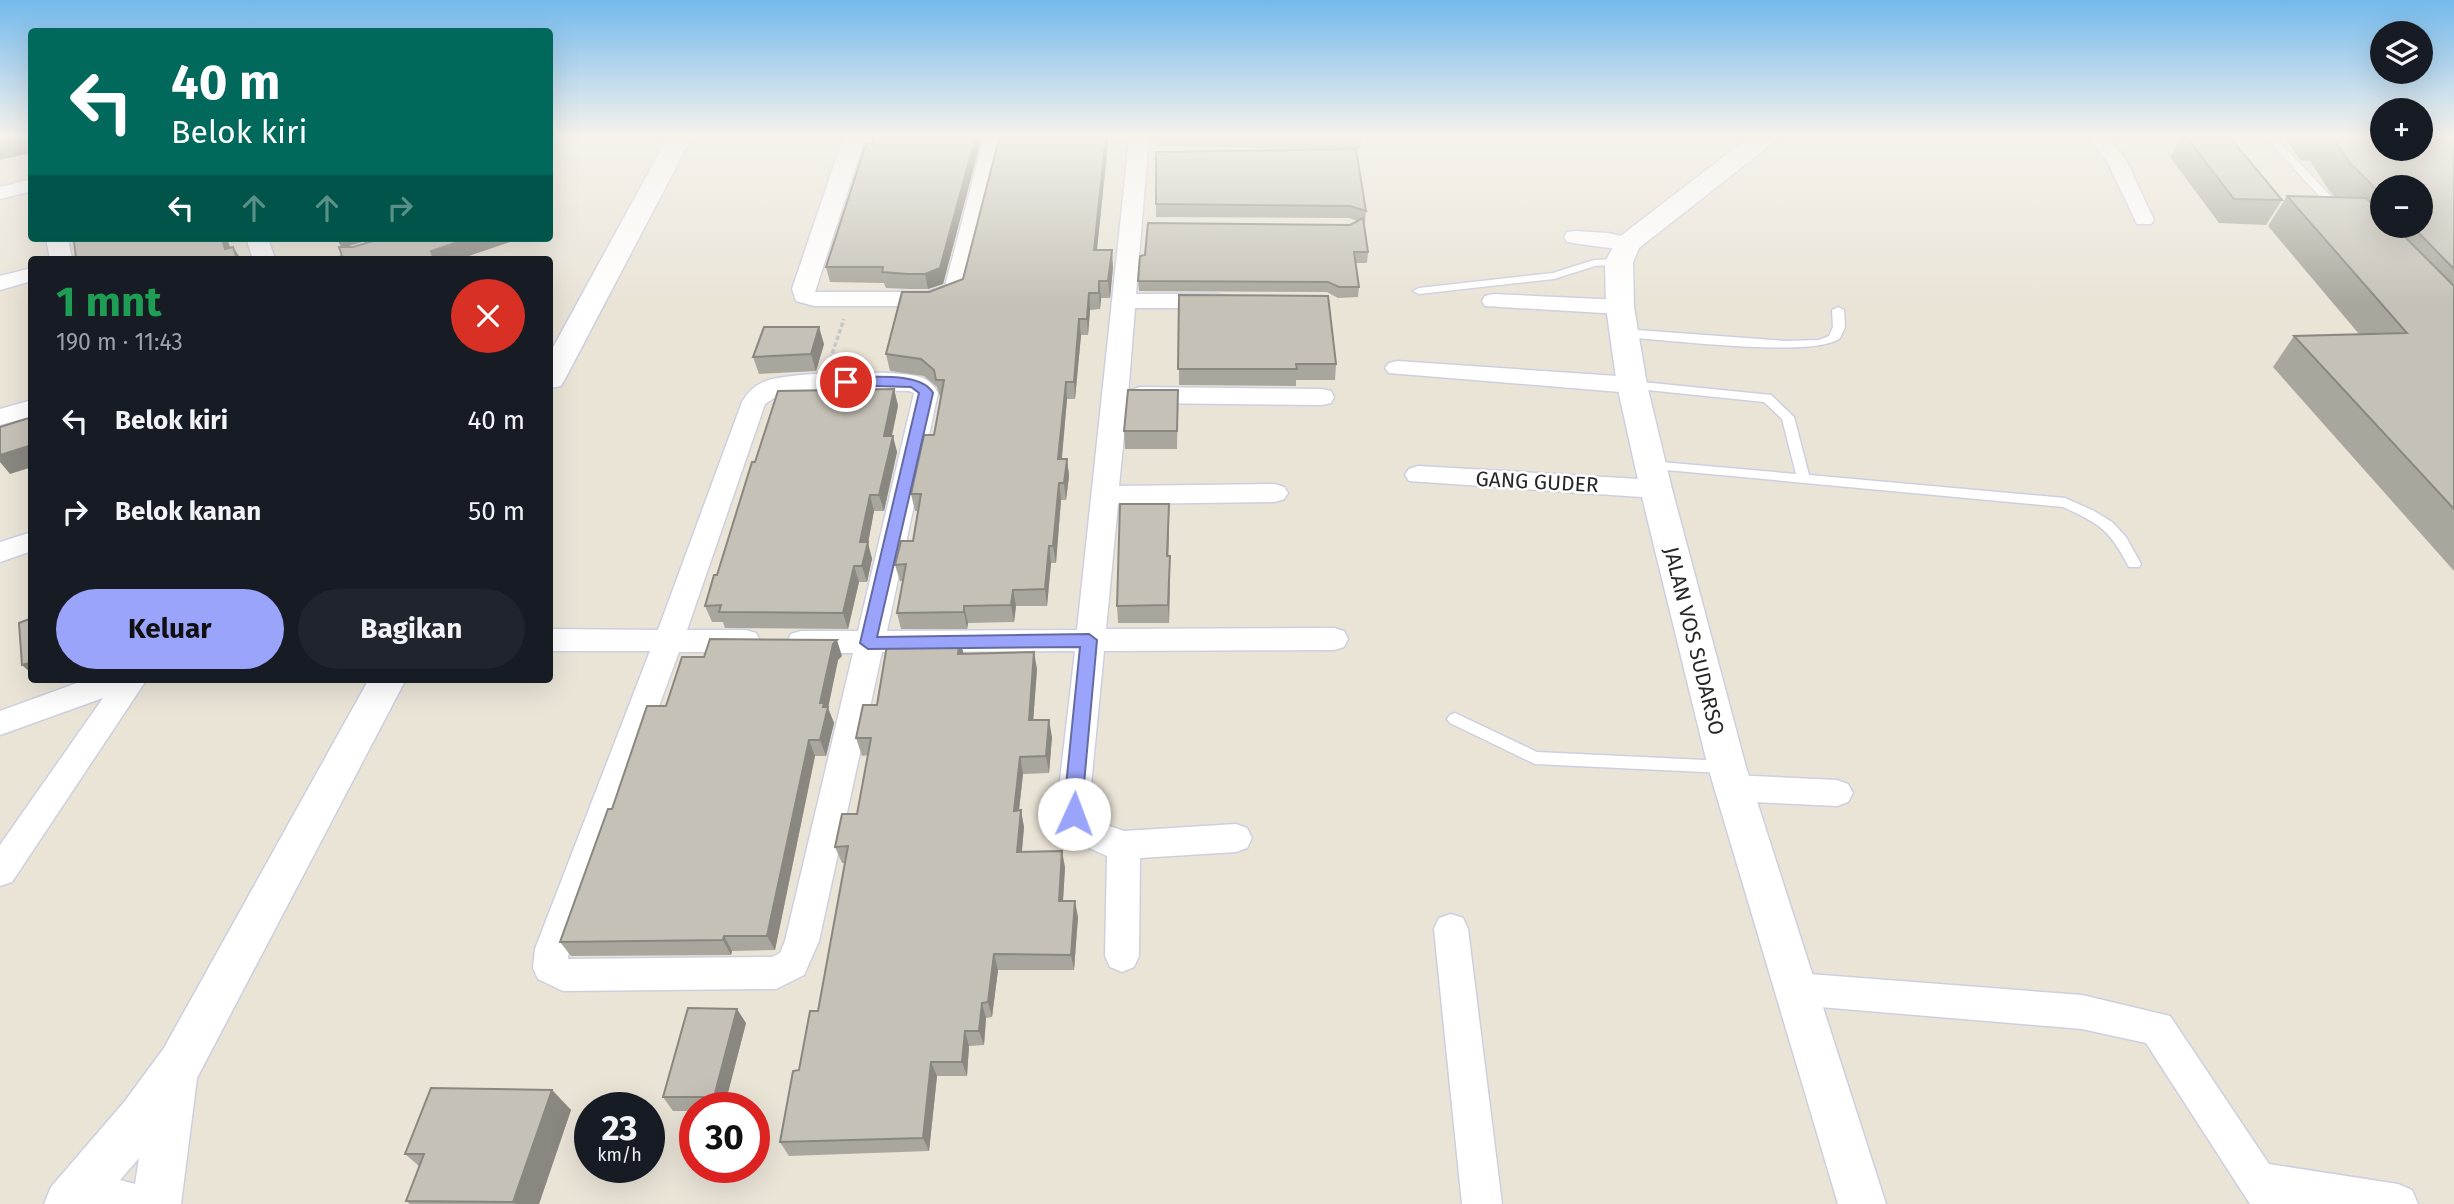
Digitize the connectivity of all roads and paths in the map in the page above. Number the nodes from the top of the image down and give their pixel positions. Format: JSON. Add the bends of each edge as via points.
{"nodes":[{"id":1,"x":650,"y":191,"type":"edge"},
{"id":2,"x":836,"y":191,"type":"edge"},
{"id":3,"x":980,"y":191,"type":"edge"},
{"id":4,"x":1142,"y":191,"type":"edge"},
{"id":5,"x":1698,"y":191,"type":"edge"},
{"id":6,"x":2131,"y":191,"type":"edge"},
{"id":7,"x":2320,"y":191,"type":"edge"},
{"id":8,"x":2144,"y":220,"type":"dead end"},
{"id":9,"x":2352,"y":225,"type":"edge"},
{"id":10,"x":1575,"y":237,"type":"dead end"},
{"id":11,"x":1623,"y":253,"type":"junction"},
{"id":12,"x":28,"y":275,"type":"edge"},
{"id":13,"x":0,"y":283,"type":"edge"},
{"id":14,"x":1419,"y":291,"type":"dead end"},
{"id":15,"x":850,"y":300,"type":"junction"},
{"id":16,"x":1126,"y":301,"type":"junction"},
{"id":17,"x":1233,"y":301,"type":"edge"},
{"id":18,"x":1493,"y":301,"type":"dead end"},
{"id":19,"x":1838,"y":310,"type":"dead end"},
{"id":20,"x":1622,"y":320,"type":"junction"},
{"id":21,"x":1397,"y":368,"type":"dead end"},
{"id":22,"x":553,"y":369,"type":"edge"},
{"id":23,"x":824,"y":381,"type":"junction"},
{"id":24,"x":1632,"y":385,"type":"junction"},
{"id":25,"x":1116,"y":395,"type":"junction"},
{"id":26,"x":1322,"y":397,"type":"dead end"},
{"id":27,"x":28,"y":409,"type":"edge"},
{"id":28,"x":0,"y":417,"type":"edge"},
{"id":29,"x":1419,"y":475,"type":"dead end"},
{"id":30,"x":1653,"y":477,"type":"junction"},
{"id":31,"x":1804,"y":480,"type":"junction"},
{"id":32,"x":1275,"y":493,"type":"dead end"},
{"id":33,"x":1106,"y":495,"type":"junction"},
{"id":34,"x":28,"y":542,"type":"edge"},
{"id":35,"x":0,"y":552,"type":"edge"},
{"id":36,"x":2134,"y":564,"type":"dead end"},
{"id":37,"x":1334,"y":639,"type":"dead end"},
{"id":38,"x":553,"y":640,"type":"edge"},
{"id":39,"x":669,"y":640,"type":"junction"},
{"id":40,"x":1089,"y":640,"type":"junction"},
{"id":41,"x":868,"y":643,"type":"junction"},
{"id":42,"x":110,"y":683,"type":"edge"},
{"id":43,"x":129,"y":683,"type":"edge"},
{"id":44,"x":386,"y":683,"type":"edge"},
{"id":45,"x":1455,"y":719,"type":"dead end"},
{"id":46,"x":0,"y":723,"type":"edge"},
{"id":47,"x":1730,"y":777,"type":"junction"},
{"id":48,"x":1837,"y":793,"type":"dead end"},
{"id":49,"x":1236,"y":838,"type":"dead end"},
{"id":50,"x":1124,"y":845,"type":"junction"},
{"id":51,"x":0,"y":872,"type":"edge"},
{"id":52,"x":1451,"y":929,"type":"dead end"},
{"id":53,"x":1122,"y":956,"type":"dead end"},
{"id":54,"x":1796,"y":989,"type":"junction"},
{"id":55,"x":180,"y":1064,"type":"junction"},
{"id":56,"x":2265,"y":1193,"type":"edge"},
{"id":57,"x":68,"y":1204,"type":"edge"},
{"id":58,"x":157,"y":1204,"type":"edge"},
{"id":59,"x":1482,"y":1204,"type":"edge"},
{"id":60,"x":1862,"y":1204,"type":"edge"},
{"id":61,"x":2398,"y":1204,"type":"edge"}],
"edges":[{"from":1,"to":22,"type":"street"},
{"from":2,"to":15,"type":"street","via":[[803,289],[804,296],[814,299]]},
{"from":3,"to":15,"type":"street","via":[[955,290],[931,299]]},
{"from":4,"to":16,"type":"street"},
{"from":5,"to":11,"type":"street"},
{"from":6,"to":8,"type":"street"},
{"from":7,"to":9,"type":"lane"},
{"from":10,"to":11,"type":"street","via":[[1608,239]]},
{"from":11,"to":14,"type":"lane","via":[[1553,275]]},
{"from":11,"to":20,"type":"street","name":"JALAN VOS SUDARSO"},
{"from":12,"to":13,"type":"street"},
{"from":15,"to":23,"type":"path"},
{"from":16,"to":17,"type":"street"},
{"from":16,"to":25,"type":"street"},
{"from":18,"to":20,"type":"street"},
{"from":19,"to":20,"type":"lane","via":[[1834,338],[1786,345]]},
{"from":20,"to":24,"type":"street","name":"JALAN VOS SUDARSO"},
{"from":21,"to":24,"type":"street"},
{"from":23,"to":39,"type":"street","via":[[779,384],[761,391],[754,402]]},
{"from":23,"to":41,"type":"street","via":[[913,383],[926,393]]},
{"from":24,"to":30,"type":"street","name":"JALAN VOS SUDARSO"},
{"from":24,"to":31,"type":"lane","via":[[1767,398],[1788,417]]},
{"from":25,"to":26,"type":"street"},
{"from":25,"to":33,"type":"street"},
{"from":27,"to":28,"type":"street"},
{"from":29,"to":30,"type":"street","name":"GANG GUDER"},
{"from":30,"to":31,"type":"lane"},
{"from":30,"to":47,"type":"street","name":"JALAN VOS SUDARSO"},
{"from":31,"to":36,"type":"lane","via":[[2065,503],[2105,520],[2124,540]]},
{"from":32,"to":33,"type":"street"},
{"from":33,"to":40,"type":"street"},
{"from":34,"to":35,"type":"street"},
{"from":37,"to":40,"type":"street"},
{"from":38,"to":39,"type":"street"},
{"from":39,"to":41,"type":"street"},
{"from":39,"to":41,"type":"street","via":[[552,949],[550,968],[563,975],[776,974],[792,964],[802,941]]},
{"from":40,"to":41,"type":"street"},
{"from":40,"to":50,"type":"street","via":[[1074,814],[1082,830]]},
{"from":42,"to":46,"type":"street"},
{"from":43,"to":51,"type":"street"},
{"from":44,"to":55,"type":"street"},
{"from":45,"to":47,"type":"lane","via":[[1535,758]]},
{"from":47,"to":48,"type":"street"},
{"from":47,"to":54,"type":"street","name":"JALAN VOS SUDARSO"},
{"from":49,"to":50,"type":"street"},
{"from":50,"to":53,"type":"street"},
{"from":52,"to":59,"type":"street"},
{"from":54,"to":56,"type":"street","via":[[2082,1012],[2157,1028]]},
{"from":54,"to":60,"type":"street","name":"JALAN VOS SUDARSO"},
{"from":55,"to":57,"type":"street"},
{"from":55,"to":58,"type":"street","via":[[168,1112]]},
{"from":56,"to":61,"type":"street"}]}
